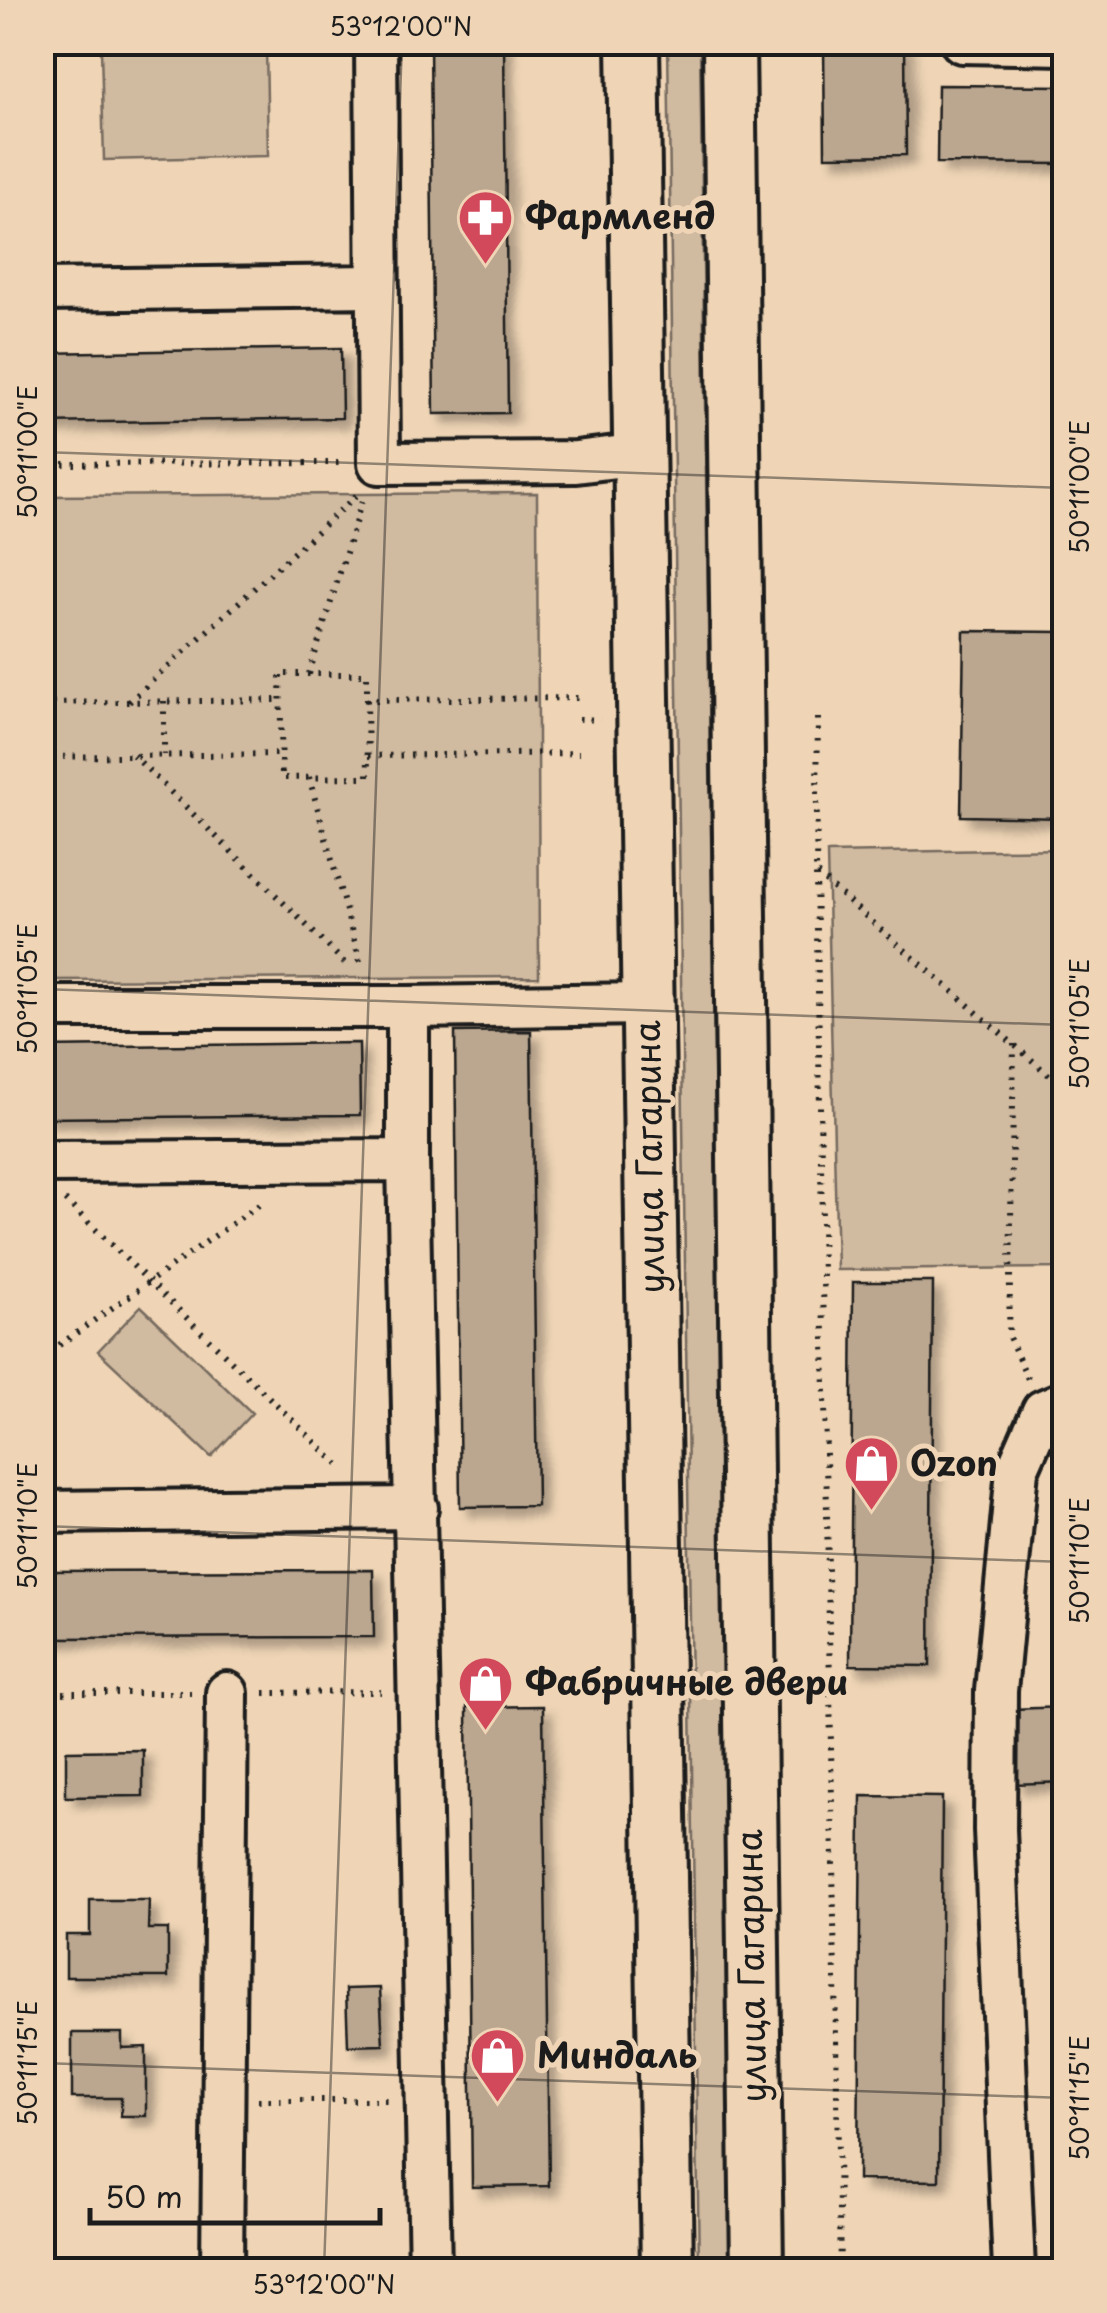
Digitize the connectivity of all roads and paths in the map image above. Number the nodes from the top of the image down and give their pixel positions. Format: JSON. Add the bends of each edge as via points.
{"nodes":[{"id":1,"x":376,"y":42,"type":"edge"},
{"id":2,"x":633,"y":42,"type":"edge"},
{"id":3,"x":729,"y":42,"type":"edge"},
{"id":4,"x":962,"y":42,"type":"edge"},
{"id":5,"x":1064,"y":44,"type":"edge"},
{"id":6,"x":378,"y":286,"type":"junction"},
{"id":7,"x":42,"y":290,"type":"edge"},
{"id":8,"x":640,"y":454,"type":"junction"},
{"id":9,"x":378,"y":463,"type":"junction"},
{"id":10,"x":42,"y":464,"type":"edge"},
{"id":11,"x":310,"y":674,"type":"junction"},
{"id":12,"x":578,"y":698,"type":"dead end"},
{"id":13,"x":281,"y":700,"type":"junction"},
{"id":14,"x":367,"y":700,"type":"junction"},
{"id":15,"x":164,"y":701,"type":"junction"},
{"id":16,"x":129,"y":702,"type":"junction"},
{"id":17,"x":42,"y":703,"type":"edge"},
{"id":18,"x":818,"y":718,"type":"dead end"},
{"id":19,"x":579,"y":753,"type":"dead end"},
{"id":20,"x":282,"y":754,"type":"junction"},
{"id":21,"x":164,"y":755,"type":"junction"},
{"id":22,"x":134,"y":756,"type":"junction"},
{"id":23,"x":368,"y":756,"type":"junction"},
{"id":24,"x":42,"y":757,"type":"edge"},
{"id":25,"x":309,"y":778,"type":"junction"},
{"id":26,"x":816,"y":873,"type":"junction"},
{"id":27,"x":648,"y":1004,"type":"junction"},
{"id":28,"x":408,"y":1007,"type":"junction"},
{"id":29,"x":42,"y":1008,"type":"edge"},
{"id":30,"x":1014,"y":1044,"type":"junction"},
{"id":31,"x":1064,"y":1088,"type":"edge"},
{"id":32,"x":321,"y":1160,"type":"junction"},
{"id":33,"x":408,"y":1160,"type":"junction"},
{"id":34,"x":49,"y":1176,"type":"edge"},
{"id":35,"x":150,"y":1282,"type":"junction"},
{"id":36,"x":42,"y":1357,"type":"edge"},
{"id":37,"x":1054,"y":1406,"type":"edge"},
{"id":38,"x":399,"y":1507,"type":"junction"},
{"id":39,"x":42,"y":1512,"type":"edge"},
{"id":40,"x":227,"y":1693,"type":"dead end"},
{"id":41,"x":224,"y":2100,"type":"junction"},
{"id":42,"x":427,"y":2100,"type":"junction"},
{"id":43,"x":222,"y":2270,"type":"edge"},
{"id":44,"x":430,"y":2270,"type":"edge"},
{"id":45,"x":667,"y":2270,"type":"edge"},
{"id":46,"x":757,"y":2270,"type":"edge"},
{"id":47,"x":840,"y":2270,"type":"edge"},
{"id":48,"x":1014,"y":2270,"type":"edge"}],
"edges":[{"from":1,"to":6,"type":"street"},
{"from":2,"to":8,"type":"main road","name":"улица Гагарина"},
{"from":3,"to":46,"type":"main road","name":"улица Гагарина"},
{"from":4,"to":5,"type":"street"},
{"from":6,"to":7,"type":"street"},
{"from":6,"to":9,"type":"street"},
{"from":8,"to":9,"type":"street","via":[[576,462]]},
{"from":8,"to":27,"type":"main road","name":"улица Гагарина"},
{"from":9,"to":10,"type":"path"},
{"from":11,"to":13,"type":"path","via":[[280,674]]},
{"from":11,"to":14,"type":"path","via":[[367,674]]},
{"from":11,"to":16,"type":"path","via":[[366,487]]},
{"from":12,"to":14,"type":"path"},
{"from":13,"to":15,"type":"path"},
{"from":13,"to":20,"type":"path"},
{"from":14,"to":23,"type":"path"},
{"from":15,"to":16,"type":"path"},
{"from":15,"to":21,"type":"path"},
{"from":16,"to":17,"type":"path"},
{"from":18,"to":26,"type":"path"},
{"from":19,"to":23,"type":"path"},
{"from":20,"to":21,"type":"path"},
{"from":20,"to":25,"type":"path","via":[[282,778]]},
{"from":21,"to":22,"type":"path"},
{"from":22,"to":24,"type":"path"},
{"from":22,"to":25,"type":"path","via":[[367,985]]},
{"from":23,"to":25,"type":"path","via":[[368,777]]},
{"from":26,"to":30,"type":"path"},
{"from":26,"to":47,"type":"path"},
{"from":27,"to":28,"type":"street"},
{"from":27,"to":45,"type":"main road","name":"улица Гагарина"},
{"from":28,"to":29,"type":"street"},
{"from":28,"to":33,"type":"street"},
{"from":30,"to":31,"type":"path"},
{"from":30,"to":37,"type":"path","via":[[1009,1337]]},
{"from":32,"to":33,"type":"street"},
{"from":32,"to":34,"type":"street"},
{"from":32,"to":35,"type":"path"},
{"from":33,"to":38,"type":"street"},
{"from":34,"to":35,"type":"path"},
{"from":35,"to":36,"type":"path"},
{"from":35,"to":38,"type":"path"},
{"from":37,"to":48,"type":"street","via":[[1017,1470],[996,1690],[995,1830]]},
{"from":38,"to":39,"type":"street"},
{"from":38,"to":42,"type":"street"},
{"from":40,"to":41,"type":"street"},
{"from":41,"to":42,"type":"path"},
{"from":41,"to":43,"type":"street"},
{"from":42,"to":44,"type":"street"}]}
